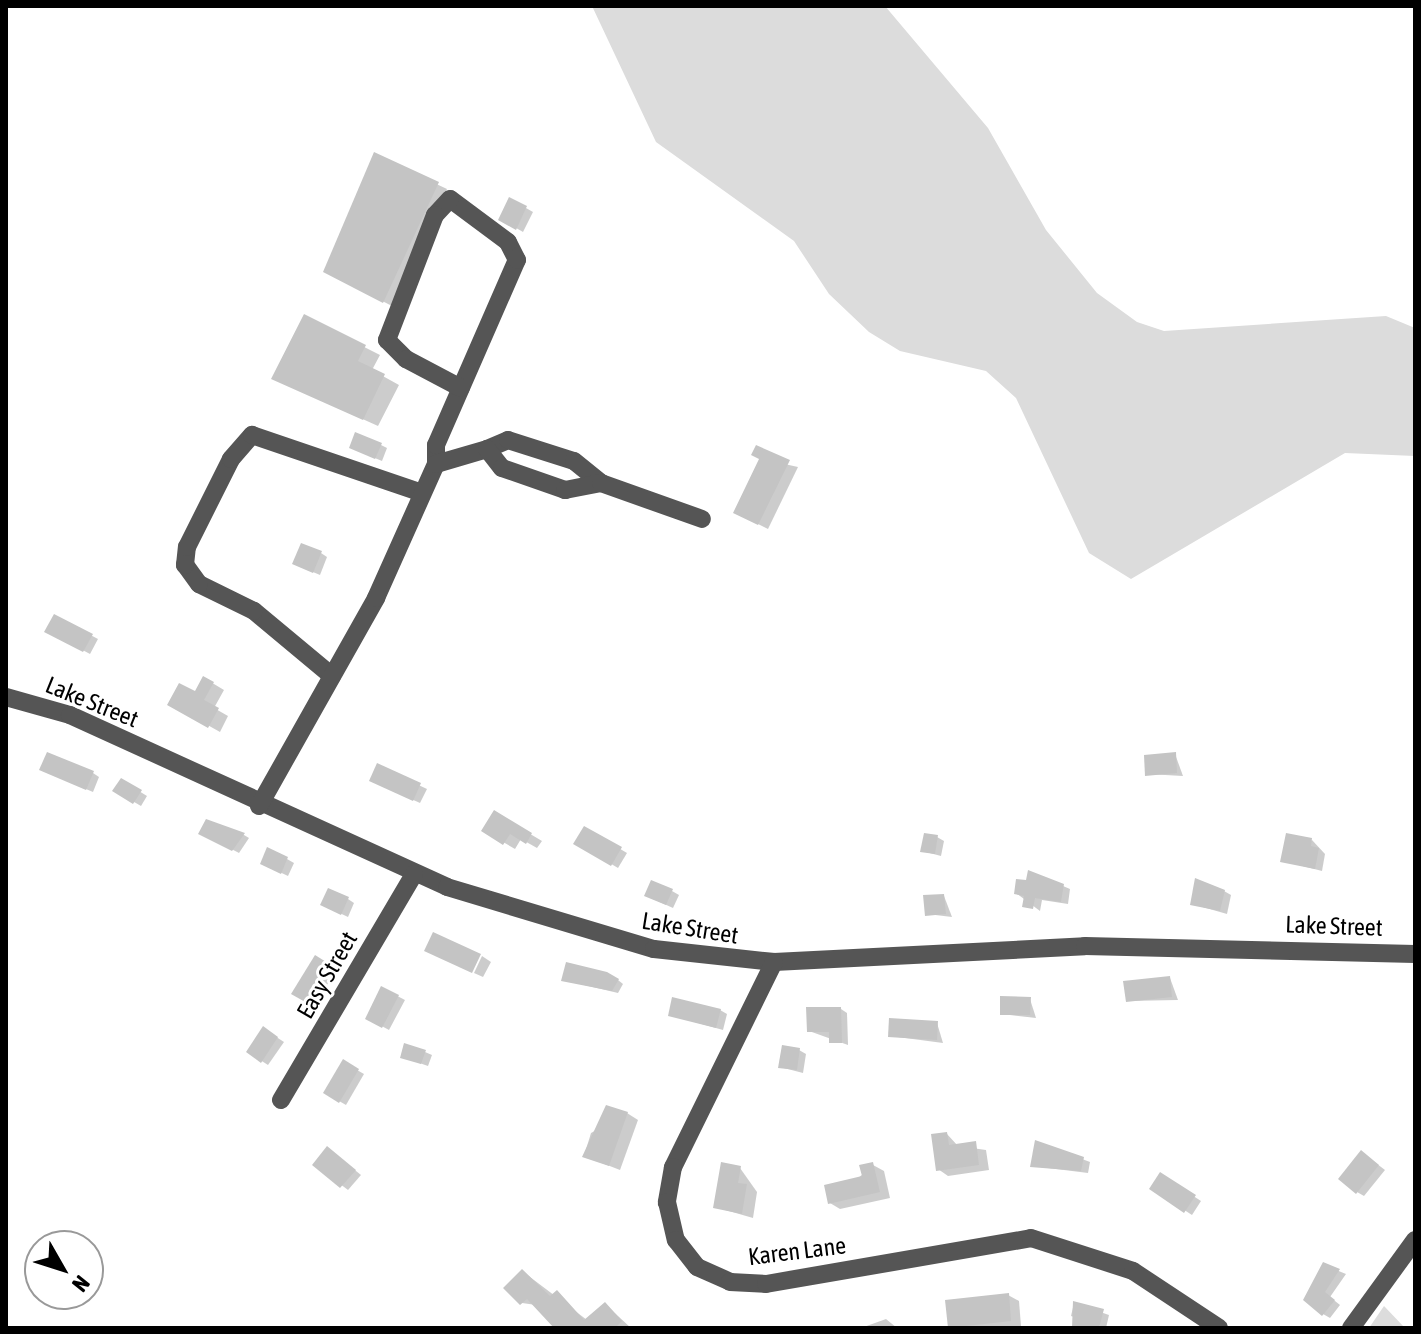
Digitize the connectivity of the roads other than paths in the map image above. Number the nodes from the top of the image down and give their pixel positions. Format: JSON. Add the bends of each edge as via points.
{"nodes":[{"id":1,"x":461,"y":388,"type":"junction"},
{"id":2,"x":487,"y":449,"type":"junction"},
{"id":3,"x":436,"y":464,"type":"junction"},
{"id":4,"x":601,"y":483,"type":"junction"},
{"id":5,"x":419,"y":492,"type":"junction"},
{"id":6,"x":702,"y":519,"type":"dead end"},
{"id":7,"x":332,"y":676,"type":"junction"},
{"id":8,"x":6,"y":697,"type":"edge"},
{"id":9,"x":259,"y":806,"type":"junction"},
{"id":10,"x":414,"y":874,"type":"junction"},
{"id":11,"x":1415,"y":954,"type":"edge"},
{"id":12,"x":774,"y":962,"type":"junction"},
{"id":13,"x":281,"y":1100,"type":"dead end"},
{"id":14,"x":1415,"y":1240,"type":"edge"},
{"id":15,"x":1219,"y":1328,"type":"edge"},
{"id":16,"x":1351,"y":1328,"type":"edge"}],
"edges":[{"from":1,"to":1,"type":"street","via":[[517,260],[508,242],[450,199],[435,215],[387,340],[406,359]]},
{"from":1,"to":3,"type":"street","via":[[436,445]]},
{"from":2,"to":3,"type":"street"},
{"from":2,"to":4,"type":"street","via":[[508,440],[574,461]]},
{"from":2,"to":4,"type":"street","via":[[502,468],[565,490]]},
{"from":3,"to":5,"type":"street"},
{"from":4,"to":6,"type":"street"},
{"from":5,"to":7,"type":"street","via":[[376,598]]},
{"from":5,"to":7,"type":"street","via":[[252,435],[231,459],[187,547],[185,565],[199,584],[254,611]]},
{"from":7,"to":9,"type":"street"},
{"from":8,"to":9,"type":"street","name":"Lake Street","via":[[70,715]]},
{"from":9,"to":10,"type":"street","name":"Lake Street"},
{"from":10,"to":12,"type":"street","name":"Lake Street","via":[[615,939]]},
{"from":10,"to":13,"type":"street","name":"Easy Street"},
{"from":11,"to":12,"type":"street","name":"Lake Street","via":[[1085,946]]},
{"from":12,"to":15,"type":"street","name":"Karen Lane","via":[[673,1167],[667,1202],[676,1240],[697,1267],[730,1282],[766,1284],[1031,1238],[1133,1271]]},
{"from":14,"to":16,"type":"street"}]}
